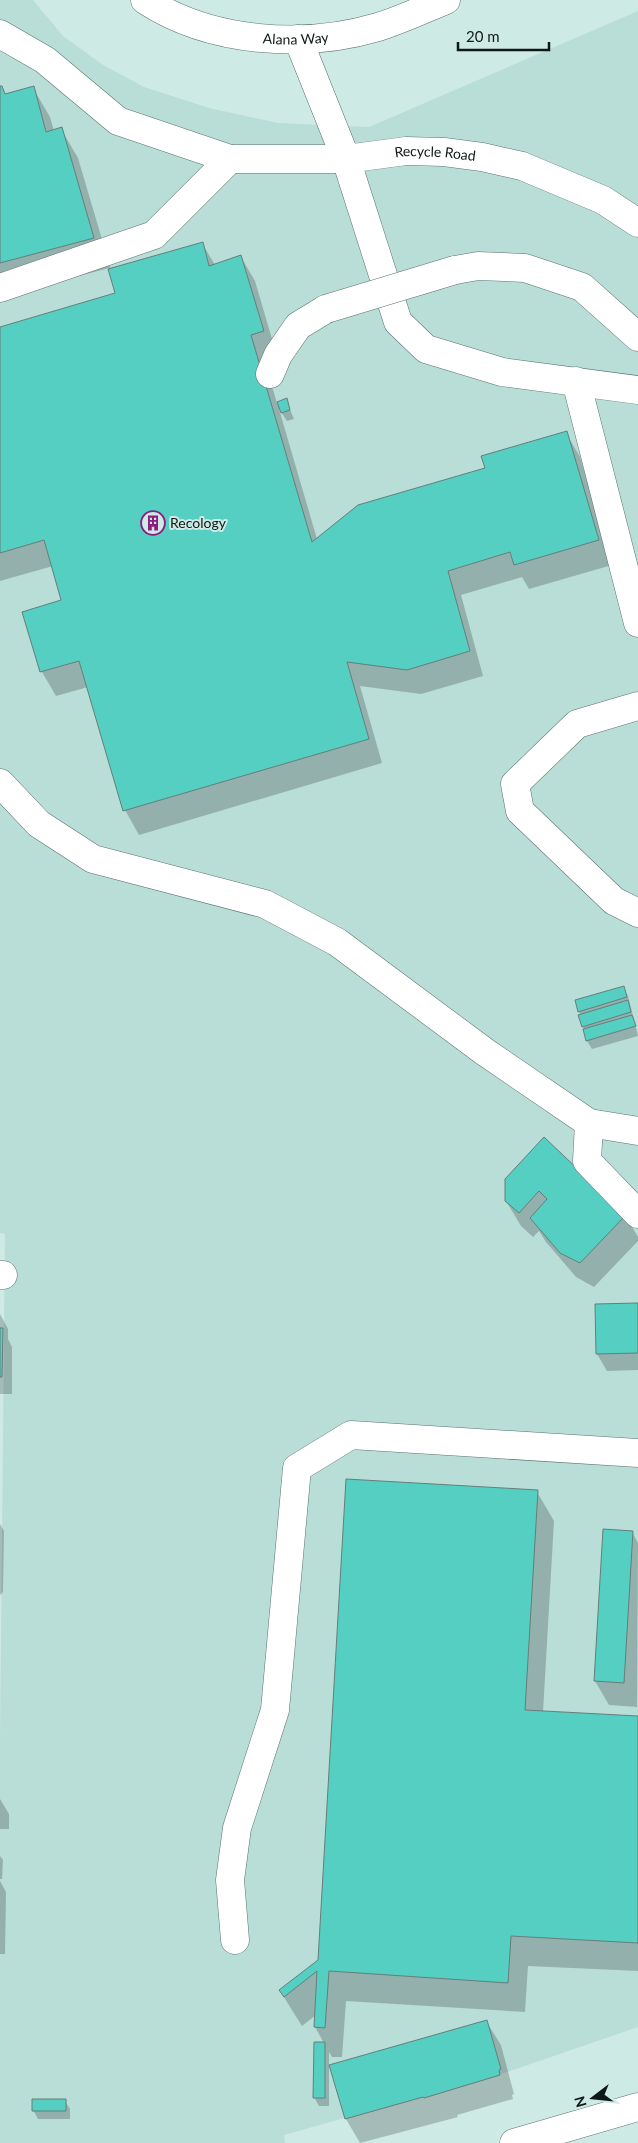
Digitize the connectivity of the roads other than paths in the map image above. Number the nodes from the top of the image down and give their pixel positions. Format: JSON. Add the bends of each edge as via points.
{"nodes":[{"id":1,"x":145,"y":0,"type":"edge"},
{"id":2,"x":446,"y":0,"type":"edge"},
{"id":3,"x":0,"y":34,"type":"edge"},
{"id":4,"x":298,"y":39,"type":"junction"},
{"id":5,"x":230,"y":159,"type":"junction"},
{"id":6,"x":346,"y":159,"type":"junction"},
{"id":7,"x":638,"y":223,"type":"edge"},
{"id":8,"x":0,"y":288,"type":"edge"},
{"id":9,"x":638,"y":337,"type":"edge"},
{"id":10,"x":270,"y":374,"type":"dead end"},
{"id":11,"x":576,"y":381,"type":"junction"},
{"id":12,"x":638,"y":390,"type":"edge"},
{"id":13,"x":638,"y":623,"type":"edge"},
{"id":14,"x":638,"y":706,"type":"edge"},
{"id":15,"x":0,"y":783,"type":"edge"},
{"id":16,"x":638,"y":913,"type":"edge"},
{"id":17,"x":589,"y":1123,"type":"junction"},
{"id":18,"x":638,"y":1131,"type":"edge"},
{"id":19,"x":638,"y":1214,"type":"edge"},
{"id":20,"x":638,"y":1453,"type":"edge"},
{"id":21,"x":235,"y":1940,"type":"dead end"},
{"id":22,"x":638,"y":2107,"type":"edge"},
{"id":23,"x":514,"y":2143,"type":"edge"}],
"edges":[{"from":1,"to":4,"type":"street","name":"Alana Way","via":[[189,21],[228,33],[264,39]]},
{"from":2,"to":4,"type":"street","name":"Alana Way","via":[[378,27],[339,36]]},
{"from":3,"to":5,"type":"street","name":"Recycle Road","via":[[45,60],[118,122]]},
{"from":4,"to":6,"type":"street"},
{"from":5,"to":6,"type":"street","name":"Recycle Road"},
{"from":5,"to":8,"type":"street","via":[[154,235]]},
{"from":6,"to":7,"type":"street","name":"Recycle Road","via":[[406,151],[482,157],[522,166],[603,200]]},
{"from":6,"to":11,"type":"street","via":[[398,322],[426,349],[502,372]]},
{"from":9,"to":10,"type":"street","bridge":true,"via":[[582,287],[525,268],[478,266],[454,270],[326,310],[298,326],[278,355]]},
{"from":11,"to":12,"type":"street"},
{"from":11,"to":13,"type":"street"},
{"from":14,"to":16,"type":"street","via":[[577,724],[515,784],[520,811],[614,901]]},
{"from":15,"to":17,"type":"street","via":[[39,824],[93,859],[266,904],[337,942],[485,1052]]},
{"from":17,"to":18,"type":"street"},
{"from":17,"to":19,"type":"street","via":[[587,1161]]},
{"from":20,"to":21,"type":"street","via":[[351,1435],[297,1468],[275,1710],[236,1828],[230,1880]]},
{"from":22,"to":23,"type":"street"}]}
